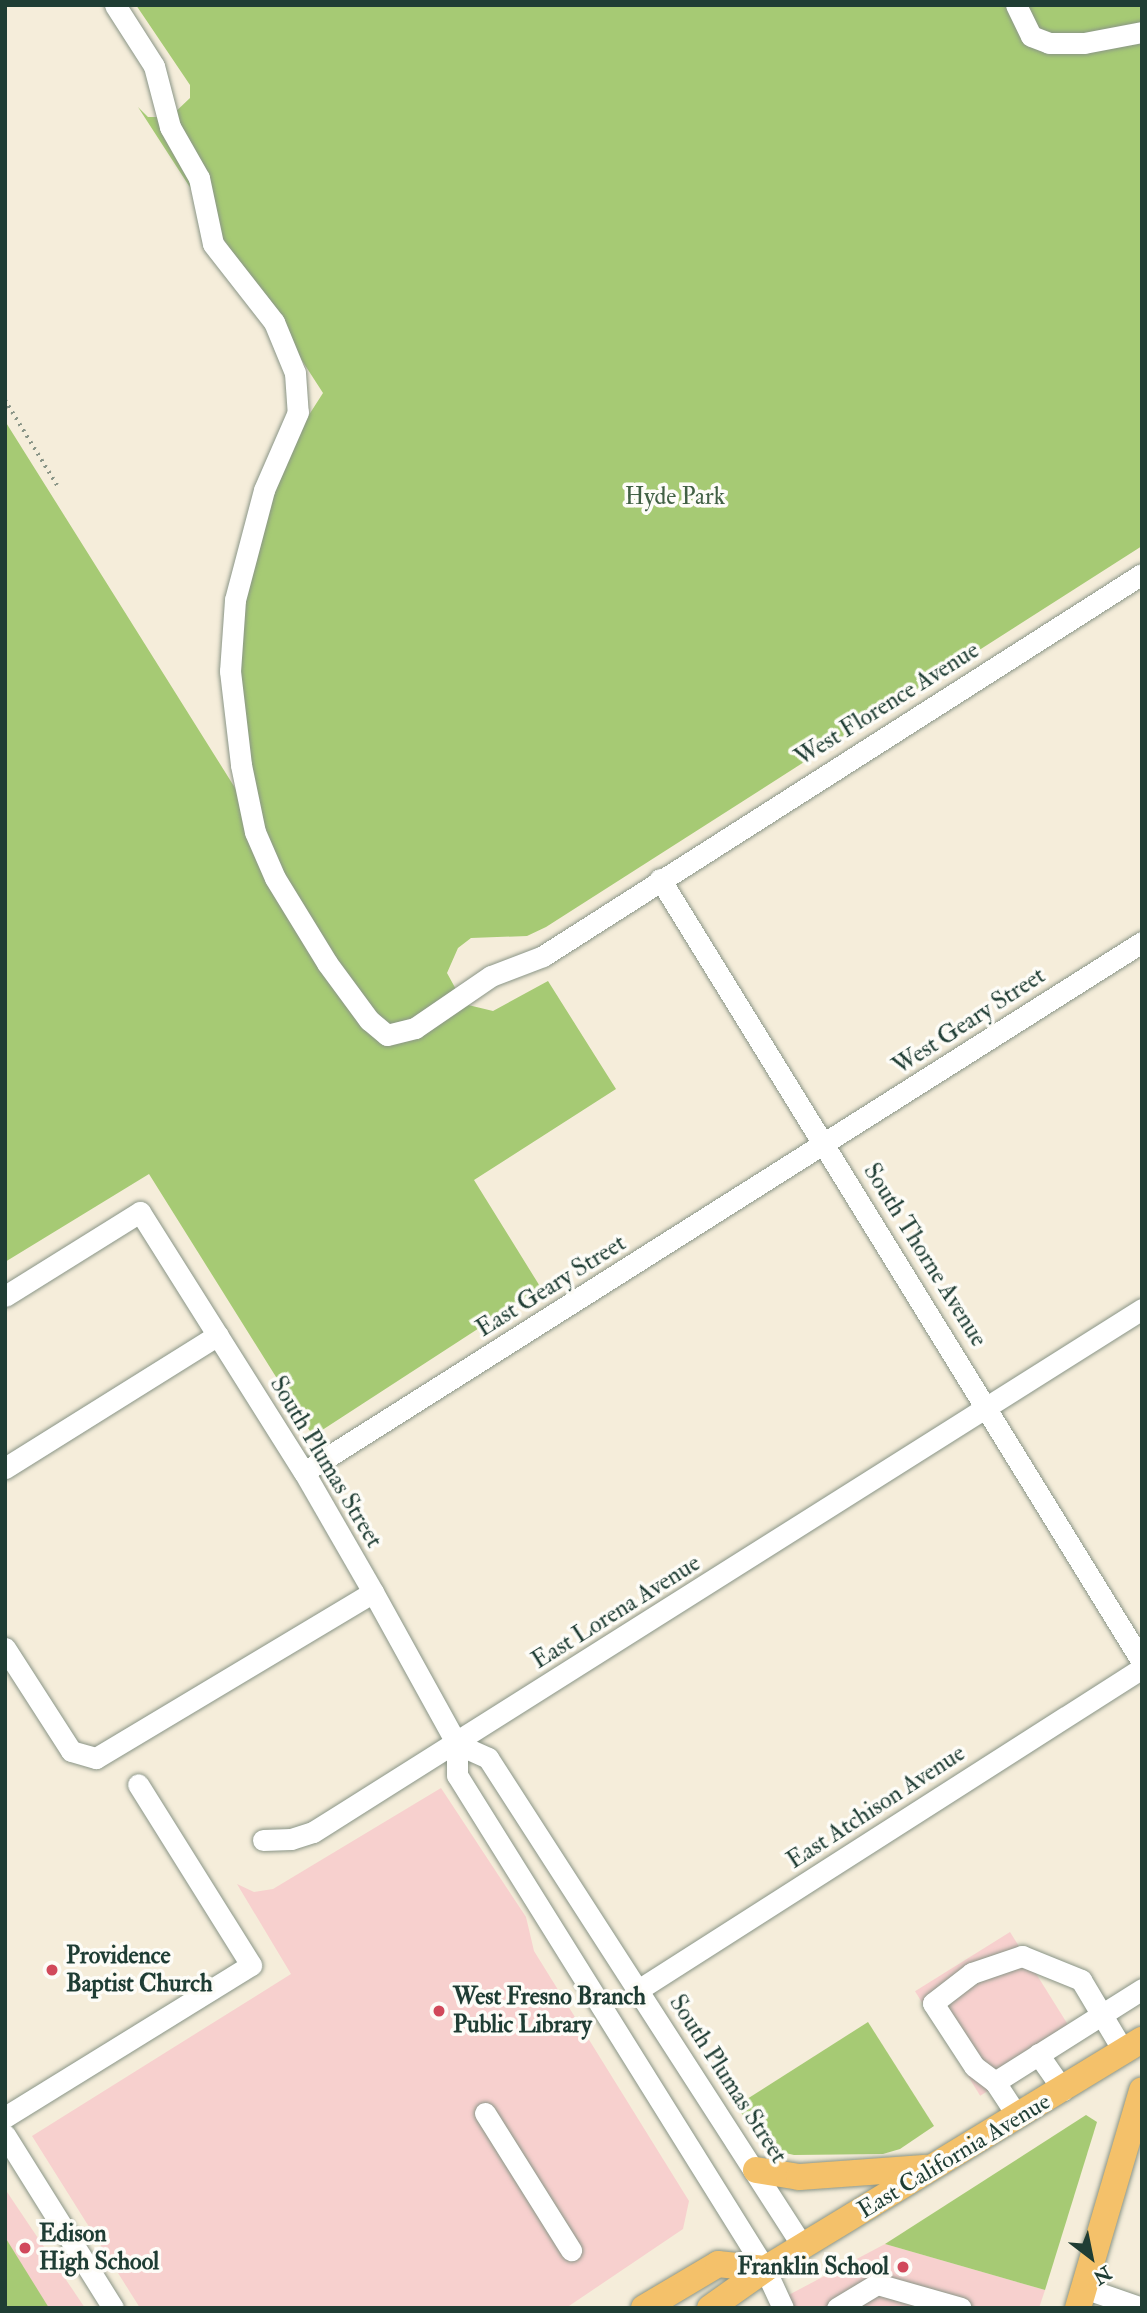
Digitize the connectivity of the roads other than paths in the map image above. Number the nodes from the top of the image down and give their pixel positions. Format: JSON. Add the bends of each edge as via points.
{"nodes":[{"id":1,"x":115,"y":5,"type":"edge"},
{"id":2,"x":1016,"y":5,"type":"edge"},
{"id":3,"x":1142,"y":32,"type":"edge"},
{"id":4,"x":1142,"y":574,"type":"edge"},
{"id":5,"x":660,"y":879,"type":"junction"},
{"id":6,"x":1142,"y":942,"type":"edge"},
{"id":7,"x":825,"y":1144,"type":"junction"},
{"id":8,"x":5,"y":1296,"type":"edge"},
{"id":9,"x":1142,"y":1310,"type":"edge"},
{"id":10,"x":218,"y":1335,"type":"junction"},
{"id":11,"x":988,"y":1406,"type":"junction"},
{"id":12,"x":5,"y":1468,"type":"edge"},
{"id":13,"x":304,"y":1472,"type":"junction"},
{"id":14,"x":373,"y":1592,"type":"junction"},
{"id":15,"x":5,"y":1648,"type":"edge"},
{"id":16,"x":1142,"y":1662,"type":"edge"},
{"id":17,"x":1142,"y":1668,"type":"edge"},
{"id":18,"x":457,"y":1744,"type":"junction"},
{"id":19,"x":138,"y":1784,"type":"dead end"},
{"id":20,"x":263,"y":1840,"type":"dead end"},
{"id":21,"x":1142,"y":1989,"type":"edge"},
{"id":22,"x":638,"y":1990,"type":"junction"},
{"id":23,"x":1102,"y":2015,"type":"junction"},
{"id":24,"x":1133,"y":2046,"type":"edge"},
{"id":25,"x":1038,"y":2054,"type":"junction"},
{"id":26,"x":995,"y":2082,"type":"junction"},
{"id":27,"x":1063,"y":2090,"type":"junction"},
{"id":28,"x":1142,"y":2090,"type":"edge"},
{"id":29,"x":485,"y":2113,"type":"dead end"},
{"id":30,"x":1018,"y":2117,"type":"junction"},
{"id":31,"x":5,"y":2118,"type":"edge"},
{"id":32,"x":5,"y":2135,"type":"edge"},
{"id":33,"x":937,"y":2166,"type":"junction"},
{"id":34,"x":756,"y":2170,"type":"junction"},
{"id":35,"x":803,"y":2247,"type":"junction"},
{"id":36,"x":571,"y":2250,"type":"dead end"},
{"id":37,"x":765,"y":2269,"type":"junction"},
{"id":38,"x":1081,"y":2298,"type":"edge"},
{"id":39,"x":113,"y":2308,"type":"edge"},
{"id":40,"x":644,"y":2308,"type":"edge"},
{"id":41,"x":710,"y":2308,"type":"edge"},
{"id":42,"x":783,"y":2308,"type":"edge"},
{"id":43,"x":837,"y":2308,"type":"edge"},
{"id":44,"x":961,"y":2308,"type":"edge"},
{"id":45,"x":1142,"y":2308,"type":"edge"}],
"edges":[{"from":1,"to":5,"type":"street","name":"West Florence Avenue","via":[[154,66],[170,127],[199,178],[213,244],[279,331],[292,361],[299,398],[293,427],[264,490],[251,534],[235,600],[230,671],[247,802],[263,856],[327,963],[369,1020],[387,1035],[415,1028],[491,976],[543,956]]},
{"from":2,"to":3,"type":"street","via":[[1031,36],[1049,43],[1084,43]]},
{"from":4,"to":5,"type":"street","name":"West Florence Avenue"},
{"from":5,"to":7,"type":"street","name":"South Thorne Avenue"},
{"from":6,"to":7,"type":"street","name":"West Geary Street"},
{"from":7,"to":11,"type":"street","name":"South Thorne Avenue"},
{"from":7,"to":13,"type":"street","name":"East Geary Street"},
{"from":8,"to":10,"type":"street","name":"South Plumas Street","via":[[140,1212]]},
{"from":9,"to":11,"type":"street","name":"East Lorena Avenue"},
{"from":10,"to":12,"type":"street"},
{"from":10,"to":13,"type":"street","name":"South Plumas Street"},
{"from":11,"to":16,"type":"street","name":"South Thorne Avenue"},
{"from":11,"to":18,"type":"street","name":"East Lorena Avenue"},
{"from":13,"to":14,"type":"street","name":"South Plumas Street"},
{"from":14,"to":15,"type":"street","via":[[96,1758],[71,1751]]},
{"from":14,"to":18,"type":"street","name":"South Plumas Street"},
{"from":17,"to":22,"type":"street","name":"East Atchison Avenue"},
{"from":18,"to":20,"type":"street","name":"East Lorena Avenue","via":[[313,1832]]},
{"from":18,"to":22,"type":"street","name":"South Plumas Street","via":[[488,1758]]},
{"from":18,"to":37,"type":"street","name":"South Plumas Street","via":[[457,1775]]},
{"from":19,"to":31,"type":"street","via":[[251,1965]]},
{"from":21,"to":23,"type":"street"},
{"from":22,"to":34,"type":"street","name":"South Plumas Street"},
{"from":23,"to":24,"type":"street"},
{"from":23,"to":25,"type":"street"},
{"from":23,"to":26,"type":"street","via":[[1081,1980],[1022,1956],[972,1973],[933,2003],[974,2066]]},
{"from":24,"to":27,"type":"main road","name":"East California Avenue"},
{"from":25,"to":26,"type":"street"},
{"from":25,"to":27,"type":"street"},
{"from":26,"to":30,"type":"street"},
{"from":27,"to":30,"type":"main road","name":"East California Avenue"},
{"from":28,"to":38,"type":"main road"},
{"from":29,"to":36,"type":"street"},
{"from":30,"to":33,"type":"main road","name":"East California Avenue"},
{"from":32,"to":39,"type":"street"},
{"from":33,"to":34,"type":"main road","via":[[884,2174],[799,2177]]},
{"from":33,"to":35,"type":"main road","name":"East California Avenue"},
{"from":34,"to":35,"type":"street","name":"South Plumas Street"},
{"from":35,"to":37,"type":"main road","name":"East California Avenue"},
{"from":37,"to":40,"type":"main road","via":[[718,2264]]},
{"from":37,"to":41,"type":"main road","name":"East California Avenue"},
{"from":37,"to":42,"type":"street","name":"South Plumas Street"},
{"from":38,"to":45,"type":"street"},
{"from":43,"to":44,"type":"street","via":[[877,2284]]}]}
